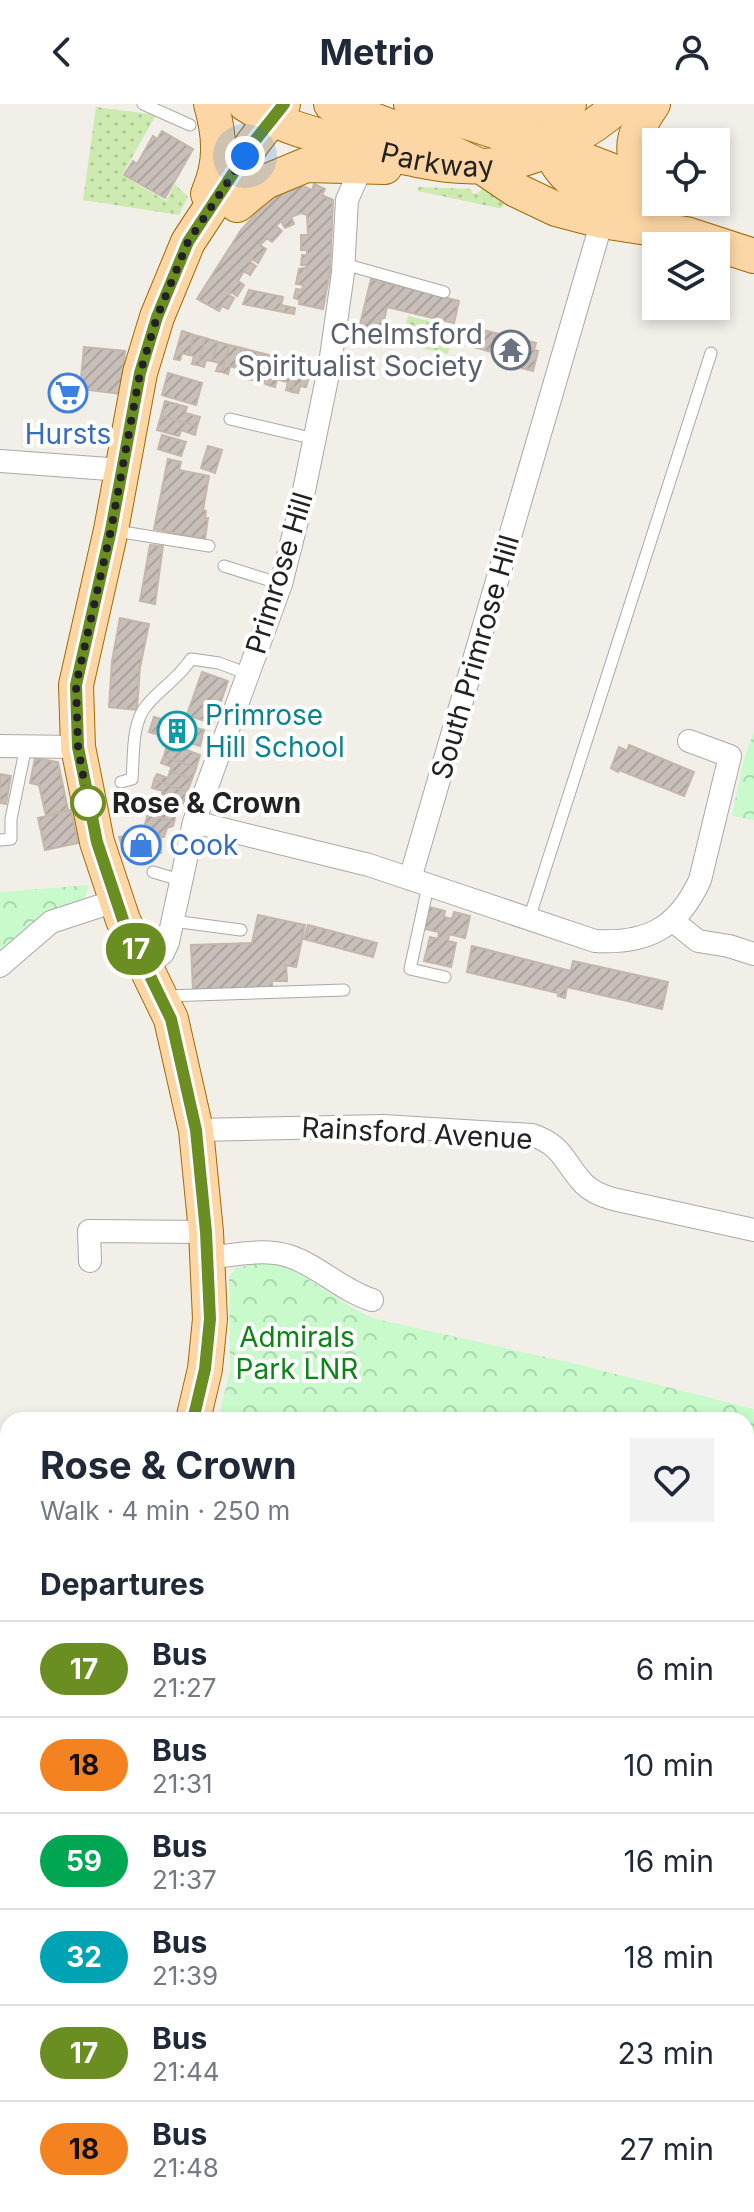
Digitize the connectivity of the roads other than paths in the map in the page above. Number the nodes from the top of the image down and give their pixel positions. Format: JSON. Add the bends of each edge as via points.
{"nodes":[{"id":1,"x":143,"y":104,"type":"edge"},
{"id":2,"x":331,"y":104,"type":"edge"},
{"id":3,"x":413,"y":104,"type":"edge"},
{"id":4,"x":556,"y":104,"type":"edge"},
{"id":5,"x":569,"y":104,"type":"edge"},
{"id":6,"x":620,"y":104,"type":"edge"},
{"id":7,"x":653,"y":104,"type":"edge"},
{"id":8,"x":272,"y":107,"type":"edge"},
{"id":9,"x":200,"y":114,"type":"edge"},
{"id":10,"x":551,"y":150,"type":"junction"},
{"id":11,"x":432,"y":164,"type":"junction"},
{"id":12,"x":482,"y":167,"type":"junction"},
{"id":13,"x":368,"y":168,"type":"junction"},
{"id":14,"x":642,"y":174,"type":"edge"},
{"id":15,"x":642,"y":187,"type":"edge"},
{"id":16,"x":237,"y":205,"type":"junction"},
{"id":17,"x":687,"y":216,"type":"edge"},
{"id":18,"x":602,"y":221,"type":"junction"},
{"id":19,"x":673,"y":232,"type":"edge"},
{"id":20,"x":681,"y":232,"type":"edge"},
{"id":21,"x":188,"y":242,"type":"junction"},
{"id":22,"x":730,"y":248,"type":"edge"},
{"id":23,"x":750,"y":254,"type":"edge"},
{"id":24,"x":344,"y":264,"type":"junction"},
{"id":25,"x":444,"y":292,"type":"dead end"},
{"id":26,"x":157,"y":317,"type":"junction"},
{"id":27,"x":711,"y":353,"type":"dead end"},
{"id":28,"x":230,"y":419,"type":"dead end"},
{"id":29,"x":315,"y":439,"type":"junction"},
{"id":30,"x":0,"y":461,"type":"edge"},
{"id":31,"x":122,"y":470,"type":"junction"},
{"id":32,"x":111,"y":530,"type":"junction"},
{"id":33,"x":209,"y":546,"type":"dead end"},
{"id":34,"x":224,"y":566,"type":"dead end"},
{"id":35,"x":281,"y":584,"type":"junction"},
{"id":36,"x":248,"y":674,"type":"junction"},
{"id":37,"x":689,"y":741,"type":"dead end"},
{"id":38,"x":0,"y":746,"type":"edge"},
{"id":39,"x":26,"y":746,"type":"junction"},
{"id":40,"x":78,"y":747,"type":"junction"},
{"id":41,"x":121,"y":782,"type":"dead end"},
{"id":42,"x":194,"y":822,"type":"junction"},
{"id":43,"x":0,"y":840,"type":"edge"},
{"id":44,"x":153,"y":872,"type":"dead end"},
{"id":45,"x":180,"y":880,"type":"junction"},
{"id":46,"x":419,"y":882,"type":"junction"},
{"id":47,"x":115,"y":901,"type":"junction"},
{"id":48,"x":529,"y":919,"type":"junction"},
{"id":49,"x":173,"y":921,"type":"junction"},
{"id":50,"x":673,"y":921,"type":"junction"},
{"id":51,"x":241,"y":930,"type":"dead end"},
{"id":52,"x":754,"y":954,"type":"edge"},
{"id":53,"x":0,"y":966,"type":"edge"},
{"id":54,"x":445,"y":977,"type":"dead end"},
{"id":55,"x":153,"y":982,"type":"junction"},
{"id":56,"x":344,"y":990,"type":"dead end"},
{"id":57,"x":196,"y":1130,"type":"junction"},
{"id":58,"x":754,"y":1230,"type":"edge"},
{"id":59,"x":207,"y":1245,"type":"junction"},
{"id":60,"x":90,"y":1261,"type":"dead end"},
{"id":61,"x":372,"y":1300,"type":"dead end"},
{"id":62,"x":195,"y":1412,"type":"edge"}],
"edges":[{"from":1,"to":9,"type":"lane"},
{"from":2,"to":12,"type":"main road"},
{"from":3,"to":4,"type":"main road","name":"Parkway","via":[[504,114]]},
{"from":3,"to":10,"type":"main road"},
{"from":5,"to":10,"type":"main road"},
{"from":6,"to":10,"type":"main road","name":"Parkway"},
{"from":7,"to":14,"type":"main road","via":[[639,124],[634,151]]},
{"from":8,"to":11,"type":"main road","name":"Parkway","via":[[353,144]]},
{"from":8,"to":16,"type":"main road","via":[[268,149]]},
{"from":8,"to":21,"type":"main road"},
{"from":9,"to":21,"type":"main road","via":[[220,146],[217,174]]},
{"from":10,"to":12,"type":"main road","name":"Parkway","via":[[532,159]]},
{"from":10,"to":15,"type":"main road"},
{"from":10,"to":20,"type":"main road","via":[[569,181]]},
{"from":11,"to":12,"type":"main road","name":"Parkway"},
{"from":11,"to":13,"type":"main road"},
{"from":12,"to":18,"type":"main road","via":[[534,200]]},
{"from":13,"to":16,"type":"main road","via":[[295,168],[265,182]]},
{"from":13,"to":24,"type":"street","name":"Primrose Hill","via":[[350,188]]},
{"from":16,"to":26,"type":"main road"},
{"from":17,"to":23,"type":"main road"},
{"from":18,"to":19,"type":"main road"},
{"from":18,"to":46,"type":"street","name":"South Primrose Hill"},
{"from":21,"to":26,"type":"main road"},
{"from":22,"to":23,"type":"main road"},
{"from":24,"to":25,"type":"lane"},
{"from":24,"to":29,"type":"street","name":"Primrose Hill"},
{"from":26,"to":31,"type":"main road","via":[[140,373]]},
{"from":27,"to":48,"type":"lane"},
{"from":28,"to":29,"type":"lane"},
{"from":29,"to":35,"type":"street","name":"Primrose Hill"},
{"from":30,"to":31,"type":"street"},
{"from":31,"to":32,"type":"main road"},
{"from":32,"to":33,"type":"lane"},
{"from":32,"to":40,"type":"main road","via":[[76,685]]},
{"from":34,"to":35,"type":"lane"},
{"from":35,"to":36,"type":"street","name":"Primrose Hill"},
{"from":36,"to":41,"type":"lane","via":[[191,659],[183,673],[145,706],[137,722],[132,779]]},
{"from":36,"to":42,"type":"street","name":"Primrose Hill"},
{"from":37,"to":50,"type":"street","via":[[730,756],[700,880]]},
{"from":38,"to":39,"type":"street"},
{"from":39,"to":40,"type":"street"},
{"from":39,"to":43,"type":"lane","via":[[11,839]]},
{"from":40,"to":47,"type":"main road"},
{"from":42,"to":45,"type":"street","name":"Primrose Hill"},
{"from":42,"to":46,"type":"street"},
{"from":44,"to":45,"type":"lane"},
{"from":45,"to":49,"type":"street","name":"Primrose Hill"},
{"from":46,"to":48,"type":"street"},
{"from":46,"to":54,"type":"lane","via":[[410,969]]},
{"from":47,"to":53,"type":"street","via":[[51,922]]},
{"from":47,"to":55,"type":"main road"},
{"from":48,"to":50,"type":"street","via":[[595,941],[618,942]]},
{"from":49,"to":51,"type":"lane"},
{"from":49,"to":55,"type":"street","name":"Primrose Hill"},
{"from":50,"to":52,"type":"street","via":[[698,941]]},
{"from":55,"to":56,"type":"lane"},
{"from":55,"to":57,"type":"main road","via":[[178,1041]]},
{"from":57,"to":58,"type":"street","name":"Rainsford Avenue","via":[[383,1126],[532,1135],[559,1150],[597,1193]]},
{"from":57,"to":59,"type":"main road"},
{"from":59,"to":60,"type":"street","via":[[89,1231]]},
{"from":59,"to":61,"type":"street","via":[[291,1256]]},
{"from":59,"to":62,"type":"main road","via":[[208,1342]]}]}
